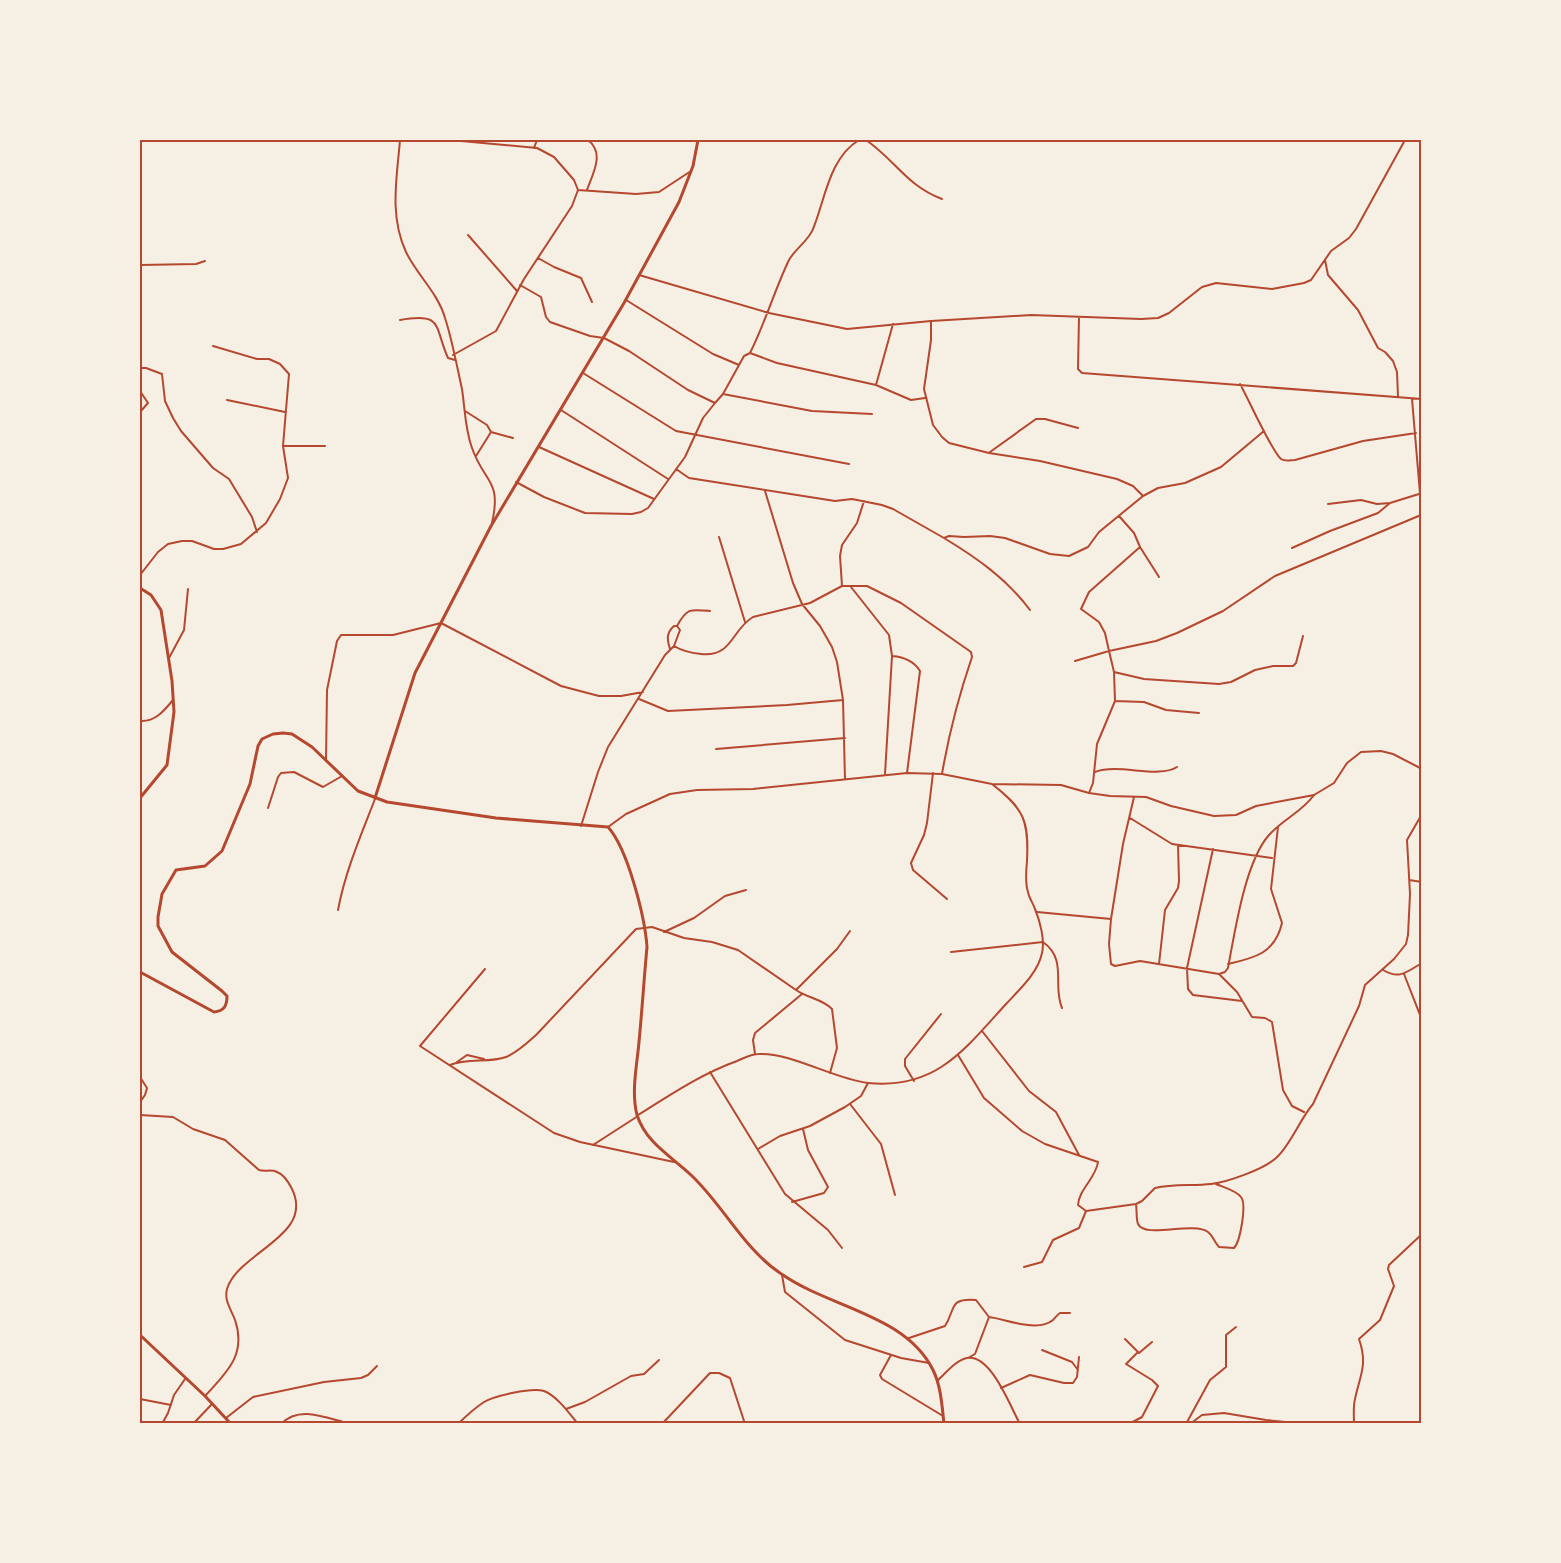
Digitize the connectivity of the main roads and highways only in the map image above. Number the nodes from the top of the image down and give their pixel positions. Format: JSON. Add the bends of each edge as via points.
{"nodes":[{"id":1,"x":698,"y":140,"type":"edge"},
{"id":2,"x":140,"y":588,"type":"edge"},
{"id":3,"x":140,"y":798,"type":"edge"},
{"id":4,"x":375,"y":798,"type":"junction"},
{"id":5,"x":140,"y":972,"type":"edge"},
{"id":6,"x":140,"y":1335,"type":"edge"},
{"id":7,"x":230,"y":1423,"type":"edge"},
{"id":8,"x":944,"y":1424,"type":"edge"}],
"edges":[{"from":1,"to":4,"type":"main road","via":[[679,202],[604,338],[491,526],[415,673]]},
{"from":2,"to":3,"type":"main road","via":[[151,595],[161,610],[174,700],[174,727],[166,765]]},
{"from":4,"to":5,"type":"main road","via":[[358,790],[312,747],[292,734],[273,734],[262,739],[250,784],[222,851],[205,866],[176,870],[162,894],[158,918],[158,926],[172,952],[227,996],[225,1007],[214,1012]]},
{"from":4,"to":8,"type":"main road","via":[[496,818],[608,827],[624,857],[646,927],[635,1082],[638,1116],[644,1129],[657,1147],[690,1174],[750,1246],[782,1275],[893,1327],[924,1352],[937,1381]]},
{"from":6,"to":7,"type":"main road"}]}
